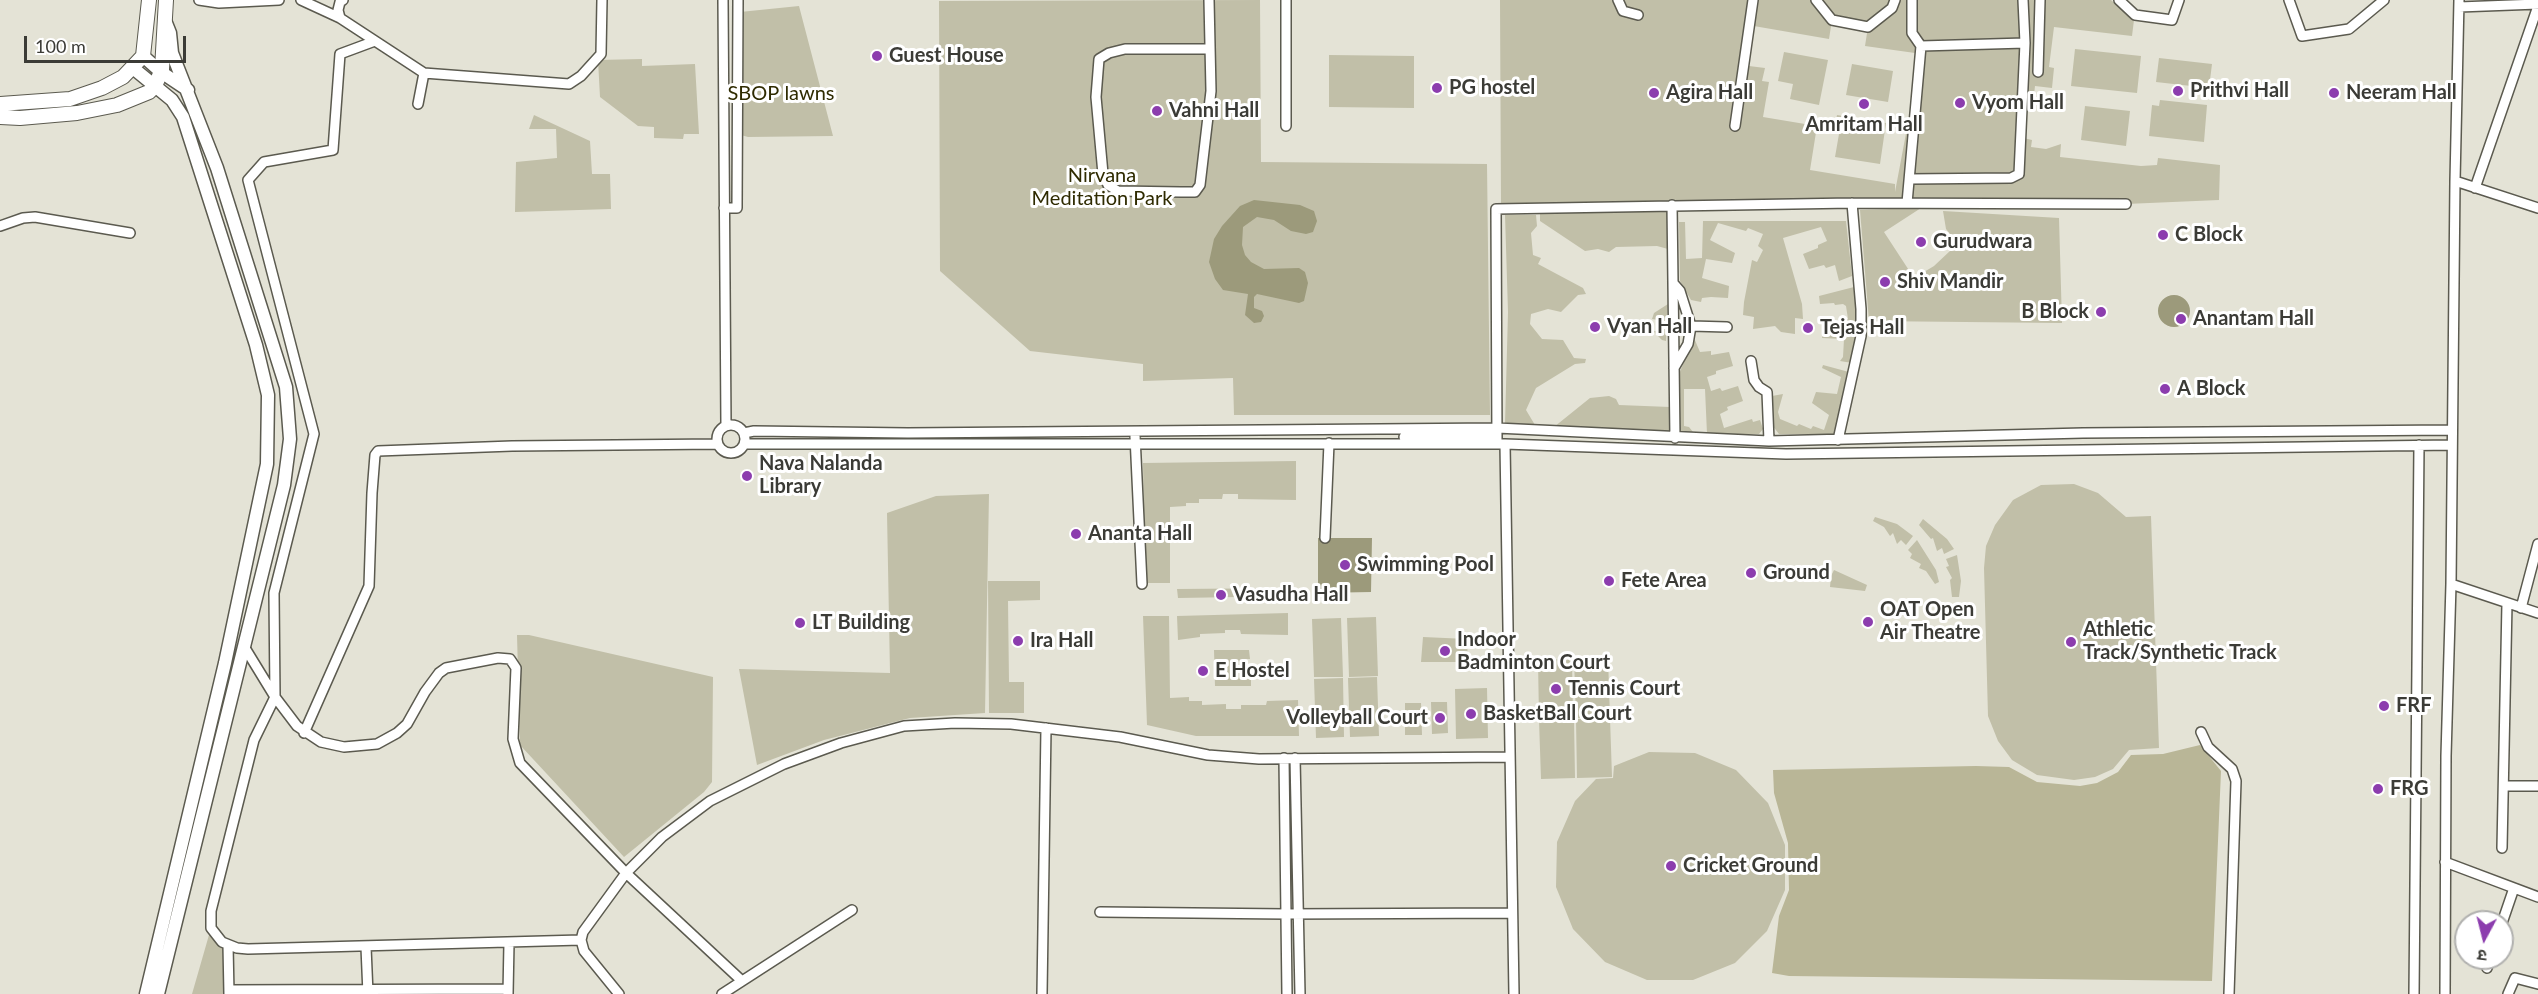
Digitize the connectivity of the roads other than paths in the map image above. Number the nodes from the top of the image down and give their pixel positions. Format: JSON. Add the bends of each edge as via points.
{"nodes":[{"id":1,"x":149,"y":0,"type":"edge"},
{"id":2,"x":166,"y":0,"type":"edge"},
{"id":3,"x":199,"y":0,"type":"edge"},
{"id":4,"x":279,"y":0,"type":"edge"},
{"id":5,"x":301,"y":0,"type":"edge"},
{"id":6,"x":343,"y":0,"type":"edge"},
{"id":7,"x":602,"y":0,"type":"edge"},
{"id":8,"x":723,"y":0,"type":"edge"},
{"id":9,"x":738,"y":0,"type":"edge"},
{"id":10,"x":1209,"y":0,"type":"edge"},
{"id":11,"x":1286,"y":0,"type":"edge"},
{"id":12,"x":1618,"y":0,"type":"edge"},
{"id":13,"x":1753,"y":0,"type":"edge"},
{"id":14,"x":1816,"y":0,"type":"edge"},
{"id":15,"x":1895,"y":0,"type":"edge"},
{"id":16,"x":1912,"y":0,"type":"edge"},
{"id":17,"x":2023,"y":0,"type":"edge"},
{"id":18,"x":2040,"y":0,"type":"edge"},
{"id":19,"x":2119,"y":0,"type":"edge"},
{"id":20,"x":2180,"y":0,"type":"edge"},
{"id":21,"x":2289,"y":0,"type":"edge"},
{"id":22,"x":2384,"y":0,"type":"edge"},
{"id":23,"x":2459,"y":4,"type":"edge"},
{"id":24,"x":2538,"y":5,"type":"edge"},
{"id":25,"x":1638,"y":15,"type":"dead end"},
{"id":26,"x":340,"y":18,"type":"junction"},
{"id":27,"x":165,"y":20,"type":"junction"},
{"id":28,"x":375,"y":41,"type":"junction"},
{"id":29,"x":2025,"y":43,"type":"junction"},
{"id":30,"x":1921,"y":46,"type":"junction"},
{"id":31,"x":1210,"y":49,"type":"junction"},
{"id":32,"x":143,"y":56,"type":"junction"},
{"id":33,"x":133,"y":68,"type":"junction"},
{"id":34,"x":161,"y":72,"type":"junction"},
{"id":35,"x":2038,"y":72,"type":"dead end"},
{"id":36,"x":424,"y":73,"type":"junction"},
{"id":37,"x":155,"y":86,"type":"junction"},
{"id":38,"x":189,"y":91,"type":"junction"},
{"id":39,"x":0,"y":104,"type":"edge"},
{"id":40,"x":418,"y":104,"type":"dead end"},
{"id":41,"x":0,"y":117,"type":"edge"},
{"id":42,"x":1286,"y":126,"type":"dead end"},
{"id":43,"x":1735,"y":126,"type":"dead end"},
{"id":44,"x":1910,"y":179,"type":"junction"},
{"id":45,"x":2455,"y":181,"type":"junction"},
{"id":46,"x":2475,"y":188,"type":"junction"},
{"id":47,"x":1852,"y":203,"type":"junction"},
{"id":48,"x":1907,"y":203,"type":"junction"},
{"id":49,"x":2126,"y":204,"type":"dead end"},
{"id":50,"x":1672,"y":205,"type":"junction"},
{"id":51,"x":724,"y":208,"type":"junction"},
{"id":52,"x":2538,"y":208,"type":"edge"},
{"id":53,"x":0,"y":226,"type":"edge"},
{"id":54,"x":130,"y":233,"type":"dead end"},
{"id":55,"x":1672,"y":283,"type":"junction"},
{"id":56,"x":1690,"y":326,"type":"junction"},
{"id":57,"x":1727,"y":327,"type":"dead end"},
{"id":58,"x":1751,"y":361,"type":"dead end"},
{"id":59,"x":1674,"y":368,"type":"junction"},
{"id":60,"x":726,"y":425,"type":"junction"},
{"id":61,"x":2452,"y":430,"type":"junction"},
{"id":62,"x":2191,"y":432,"type":"junction"},
{"id":63,"x":1135,"y":437,"type":"junction"},
{"id":64,"x":745,"y":438,"type":"junction"},
{"id":65,"x":1499,"y":438,"type":"junction"},
{"id":66,"x":1675,"y":438,"type":"junction"},
{"id":67,"x":1862,"y":439,"type":"junction"},
{"id":68,"x":1838,"y":440,"type":"junction"},
{"id":69,"x":1769,"y":441,"type":"junction"},
{"id":70,"x":1329,"y":443,"type":"junction"},
{"id":71,"x":718,"y":444,"type":"junction"},
{"id":72,"x":2419,"y":445,"type":"junction"},
{"id":73,"x":2452,"y":445,"type":"junction"},
{"id":74,"x":2192,"y":449,"type":"junction"},
{"id":75,"x":1860,"y":453,"type":"junction"},
{"id":76,"x":1325,"y":538,"type":"dead end"},
{"id":77,"x":2538,"y":544,"type":"edge"},
{"id":78,"x":1142,"y":584,"type":"dead end"},
{"id":79,"x":2451,"y":584,"type":"junction"},
{"id":80,"x":2507,"y":603,"type":"junction"},
{"id":81,"x":2521,"y":608,"type":"junction"},
{"id":82,"x":2538,"y":613,"type":"edge"},
{"id":83,"x":245,"y":648,"type":"junction"},
{"id":84,"x":275,"y":697,"type":"junction"},
{"id":85,"x":1046,"y":728,"type":"junction"},
{"id":86,"x":2201,"y":732,"type":"dead end"},
{"id":87,"x":304,"y":733,"type":"junction"},
{"id":88,"x":1509,"y":757,"type":"junction"},
{"id":89,"x":1284,"y":758,"type":"junction"},
{"id":90,"x":1295,"y":758,"type":"junction"},
{"id":91,"x":2504,"y":786,"type":"junction"},
{"id":92,"x":2538,"y":786,"type":"edge"},
{"id":93,"x":2502,"y":848,"type":"dead end"},
{"id":94,"x":2445,"y":862,"type":"junction"},
{"id":95,"x":626,"y":873,"type":"junction"},
{"id":96,"x":2514,"y":888,"type":"junction"},
{"id":97,"x":2538,"y":897,"type":"edge"},
{"id":98,"x":852,"y":910,"type":"dead end"},
{"id":99,"x":2506,"y":910,"type":"edge"},
{"id":100,"x":1100,"y":912,"type":"dead end"},
{"id":101,"x":1512,"y":913,"type":"junction"},
{"id":102,"x":1286,"y":914,"type":"junction"},
{"id":103,"x":1298,"y":914,"type":"junction"},
{"id":104,"x":581,"y":940,"type":"junction"},
{"id":105,"x":509,"y":943,"type":"junction"},
{"id":106,"x":228,"y":945,"type":"junction"},
{"id":107,"x":366,"y":947,"type":"junction"},
{"id":108,"x":742,"y":981,"type":"junction"},
{"id":109,"x":2538,"y":984,"type":"edge"},
{"id":110,"x":229,"y":992,"type":"edge"},
{"id":111,"x":368,"y":992,"type":"edge"},
{"id":112,"x":508,"y":992,"type":"edge"},
{"id":113,"x":146,"y":994,"type":"edge"},
{"id":114,"x":158,"y":994,"type":"edge"},
{"id":115,"x":619,"y":994,"type":"edge"},
{"id":116,"x":722,"y":994,"type":"edge"},
{"id":117,"x":1042,"y":994,"type":"edge"},
{"id":118,"x":1287,"y":994,"type":"edge"},
{"id":119,"x":1300,"y":994,"type":"edge"},
{"id":120,"x":1514,"y":994,"type":"edge"},
{"id":121,"x":2229,"y":994,"type":"edge"},
{"id":122,"x":2414,"y":994,"type":"edge"},
{"id":123,"x":2445,"y":994,"type":"edge"},
{"id":124,"x":2508,"y":994,"type":"edge"}],
"edges":[{"from":1,"to":32,"type":"main road"},
{"from":2,"to":27,"type":"main road"},
{"from":3,"to":4,"type":"street"},
{"from":5,"to":26,"type":"street"},
{"from":6,"to":26,"type":"street","via":[[338,10]]},
{"from":7,"to":36,"type":"street","via":[[602,54],[569,84]]},
{"from":8,"to":51,"type":"street"},
{"from":9,"to":51,"type":"street","via":[[737,208]]},
{"from":10,"to":31,"type":"street"},
{"from":11,"to":42,"type":"street"},
{"from":12,"to":25,"type":"street","via":[[1623,11]]},
{"from":13,"to":43,"type":"street"},
{"from":14,"to":15,"type":"street","via":[[1832,20],[1868,27],[1892,8]]},
{"from":16,"to":30,"type":"street","via":[[1911,33]]},
{"from":17,"to":29,"type":"street"},
{"from":18,"to":35,"type":"street"},
{"from":19,"to":20,"type":"street","via":[[2135,15],[2172,20]]},
{"from":21,"to":22,"type":"street","via":[[2302,36],[2349,29]]},
{"from":23,"to":24,"type":"street"},
{"from":23,"to":45,"type":"street"},
{"from":24,"to":46,"type":"street"},
{"from":26,"to":28,"type":"street"},
{"from":27,"to":34,"type":"main road"},
{"from":27,"to":38,"type":"street","via":[[172,53]]},
{"from":28,"to":36,"type":"street"},
{"from":28,"to":84,"type":"street","via":[[340,54],[333,150],[264,162],[248,180],[314,434],[274,593]]},
{"from":29,"to":30,"type":"street"},
{"from":29,"to":44,"type":"street","via":[[2019,174],[2011,178]]},
{"from":30,"to":44,"type":"street"},
{"from":31,"to":31,"type":"street","via":[[1211,90],[1200,185],[1195,192],[1118,191],[1108,185],[1103,174],[1096,97],[1100,58],[1125,49]]},
{"from":32,"to":33,"type":"main road"},
{"from":32,"to":34,"type":"street"},
{"from":33,"to":37,"type":"street"},
{"from":33,"to":39,"type":"main road","via":[[102,88],[70,99]]},
{"from":34,"to":37,"type":"main road"},
{"from":34,"to":38,"type":"street"},
{"from":36,"to":40,"type":"street"},
{"from":37,"to":41,"type":"main road","via":[[141,97],[117,105],[77,113]]},
{"from":37,"to":113,"type":"street","via":[[172,100],[183,117],[256,345],[268,395],[268,428],[267,464],[225,663]]},
{"from":38,"to":83,"type":"street","via":[[286,387],[290,439],[284,485]]},
{"from":44,"to":48,"type":"street"},
{"from":45,"to":46,"type":"street"},
{"from":45,"to":61,"type":"street"},
{"from":46,"to":52,"type":"street"},
{"from":47,"to":48,"type":"street"},
{"from":47,"to":50,"type":"street"},
{"from":47,"to":68,"type":"street","via":[[1861,336]]},
{"from":48,"to":49,"type":"street"},
{"from":50,"to":55,"type":"street"},
{"from":50,"to":65,"type":"street","via":[[1496,209]]},
{"from":51,"to":60,"type":"street"},
{"from":53,"to":54,"type":"street","via":[[35,217]]},
{"from":55,"to":56,"type":"street","via":[[1680,291]]},
{"from":55,"to":59,"type":"street"},
{"from":56,"to":57,"type":"street"},
{"from":56,"to":59,"type":"street","via":[[1688,344]]},
{"from":58,"to":69,"type":"street","via":[[1755,380],[1767,392]]},
{"from":59,"to":66,"type":"street"},
{"from":60,"to":64,"type":"street","via":[[737,425]]},
{"from":60,"to":71,"type":"street","via":[[718,433]]},
{"from":61,"to":62,"type":"street"},
{"from":61,"to":73,"type":"street"},
{"from":62,"to":67,"type":"street"},
{"from":62,"to":74,"type":"street"},
{"from":63,"to":64,"type":"street","via":[[754,431]]},
{"from":63,"to":65,"type":"street"},
{"from":63,"to":70,"type":"street"},
{"from":63,"to":78,"type":"street"},
{"from":64,"to":71,"type":"street","via":[[737,452],[726,452]]},
{"from":65,"to":66,"type":"street"},
{"from":65,"to":70,"type":"street"},
{"from":65,"to":75,"type":"street","via":[[1712,453]]},
{"from":65,"to":88,"type":"street"},
{"from":66,"to":69,"type":"street"},
{"from":67,"to":68,"type":"street"},
{"from":67,"to":75,"type":"street"},
{"from":68,"to":69,"type":"street"},
{"from":70,"to":76,"type":"street"},
{"from":71,"to":87,"type":"street","via":[[378,451],[372,493],[369,586]]},
{"from":72,"to":73,"type":"street"},
{"from":72,"to":74,"type":"street"},
{"from":72,"to":122,"type":"street"},
{"from":73,"to":79,"type":"street"},
{"from":74,"to":75,"type":"street"},
{"from":77,"to":81,"type":"street"},
{"from":79,"to":80,"type":"street"},
{"from":79,"to":94,"type":"street"},
{"from":80,"to":81,"type":"street"},
{"from":80,"to":91,"type":"street"},
{"from":81,"to":82,"type":"street"},
{"from":83,"to":84,"type":"street"},
{"from":83,"to":114,"type":"street"},
{"from":84,"to":87,"type":"street"},
{"from":84,"to":106,"type":"street","via":[[254,740],[211,911],[211,928]]},
{"from":85,"to":89,"type":"street","via":[[1120,737],[1208,755]]},
{"from":85,"to":95,"type":"street","via":[[955,723],[904,726],[841,743],[784,764],[710,801],[662,837]]},
{"from":85,"to":117,"type":"street"},
{"from":86,"to":121,"type":"street","via":[[2208,747],[2232,769],[2236,781]]},
{"from":87,"to":95,"type":"street","via":[[332,745],[376,744],[406,724],[446,668],[510,659],[516,668],[513,739],[520,763]]},
{"from":88,"to":90,"type":"street"},
{"from":88,"to":101,"type":"street"},
{"from":89,"to":90,"type":"street"},
{"from":89,"to":102,"type":"street"},
{"from":90,"to":103,"type":"street"},
{"from":91,"to":92,"type":"street"},
{"from":91,"to":93,"type":"street"},
{"from":94,"to":96,"type":"street"},
{"from":94,"to":123,"type":"street"},
{"from":95,"to":104,"type":"street"},
{"from":95,"to":108,"type":"street"},
{"from":96,"to":97,"type":"street"},
{"from":96,"to":99,"type":"street"},
{"from":98,"to":108,"type":"street"},
{"from":100,"to":102,"type":"street"},
{"from":101,"to":103,"type":"street"},
{"from":101,"to":120,"type":"street"},
{"from":102,"to":103,"type":"street"},
{"from":102,"to":118,"type":"street"},
{"from":103,"to":119,"type":"street"},
{"from":104,"to":105,"type":"street"},
{"from":104,"to":115,"type":"street","via":[[584,951]]},
{"from":105,"to":107,"type":"street"},
{"from":105,"to":112,"type":"street"},
{"from":106,"to":107,"type":"street","via":[[248,949]]},
{"from":106,"to":110,"type":"street"},
{"from":107,"to":111,"type":"street"},
{"from":108,"to":116,"type":"street"},
{"from":109,"to":124,"type":"street","via":[[2515,978]]},
{"from":110,"to":111,"type":"street"},
{"from":111,"to":112,"type":"street"}]}
